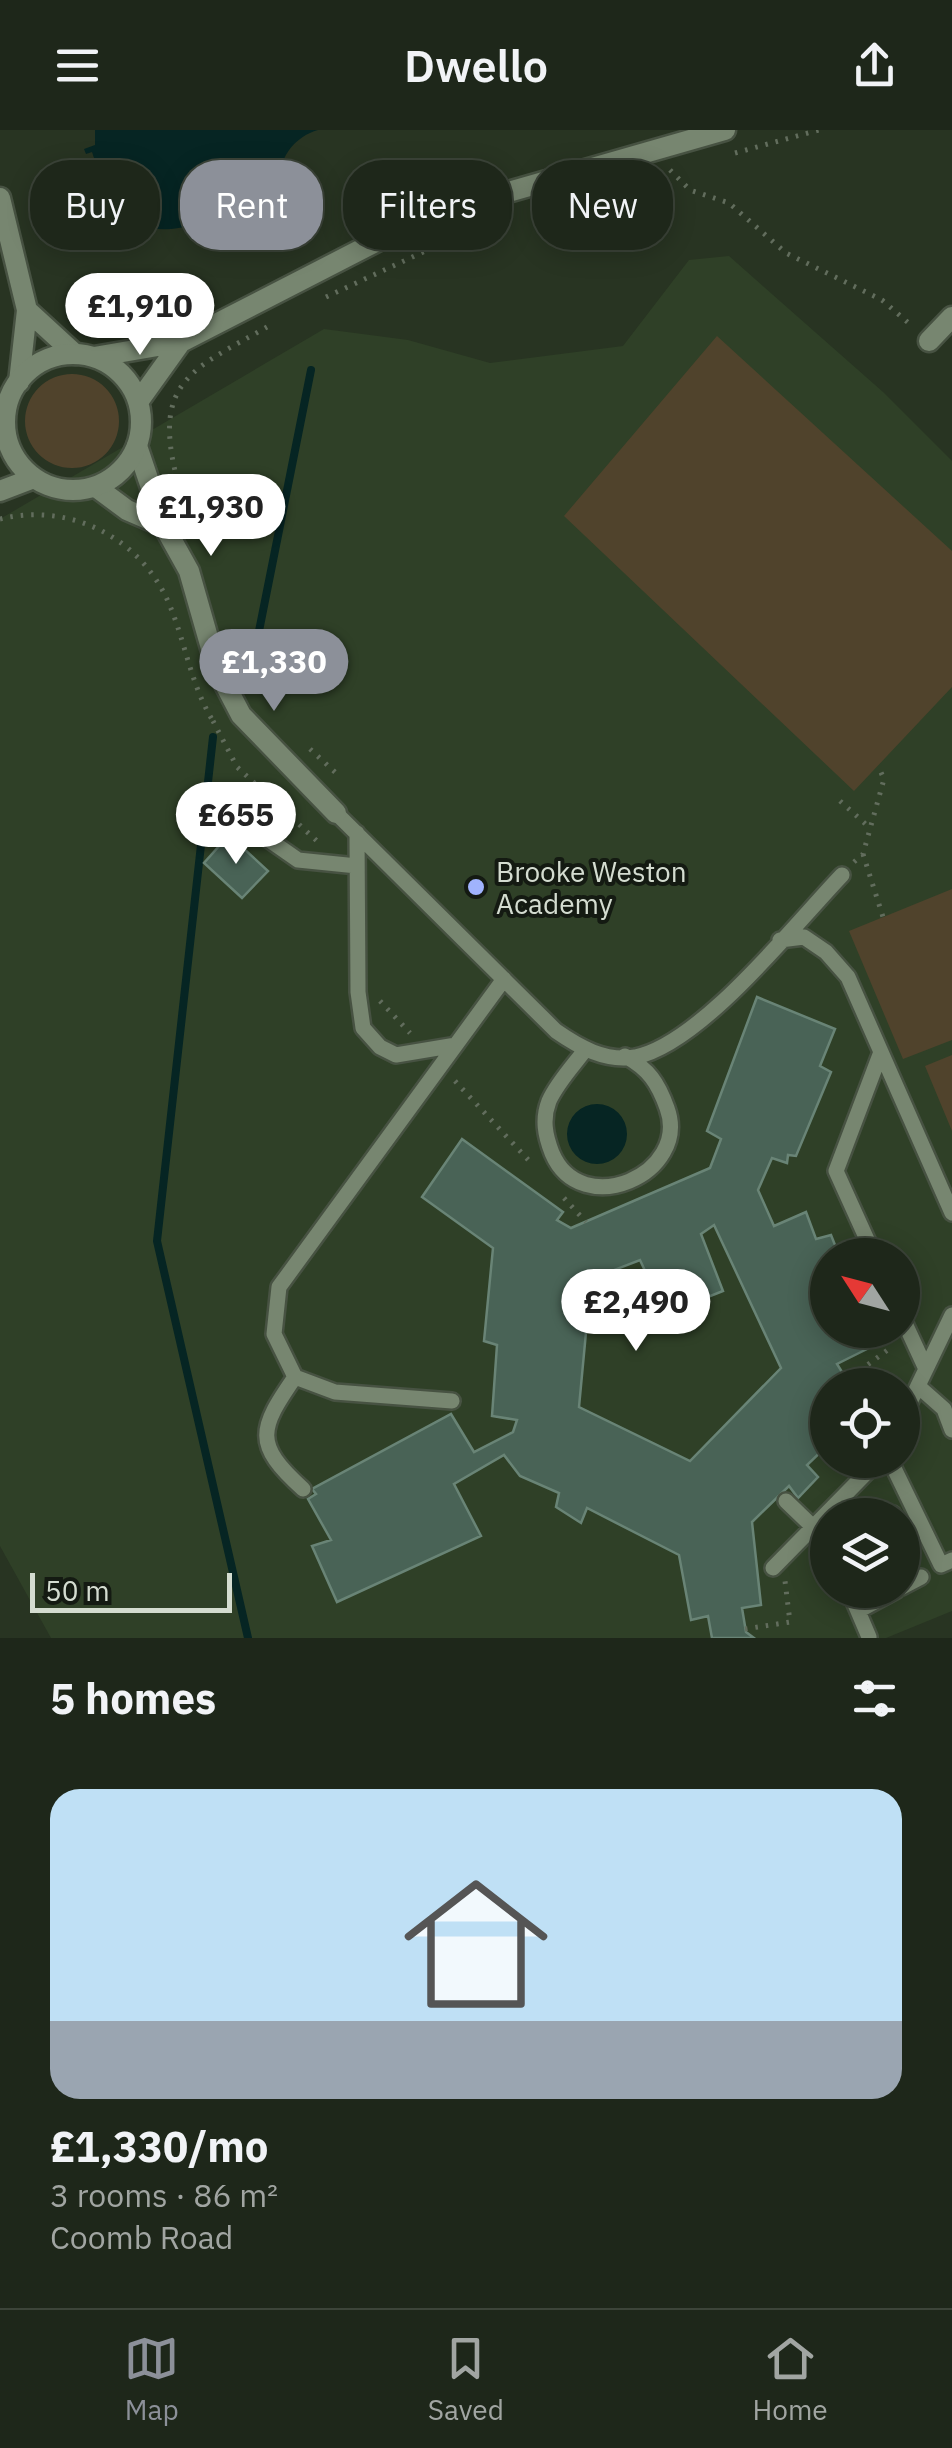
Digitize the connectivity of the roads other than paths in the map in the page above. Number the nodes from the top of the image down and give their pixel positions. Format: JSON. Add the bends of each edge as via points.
{"nodes":[{"id":1,"x":725,"y":130,"type":"edge"},
{"id":2,"x":0,"y":198,"type":"edge"},
{"id":3,"x":26,"y":310,"type":"junction"},
{"id":4,"x":952,"y":317,"type":"edge"},
{"id":5,"x":929,"y":341,"type":"road end"},
{"id":6,"x":182,"y":342,"type":"junction"},
{"id":7,"x":84,"y":356,"type":"junction"},
{"id":8,"x":18,"y":382,"type":"junction"},
{"id":9,"x":138,"y":402,"type":"junction"},
{"id":10,"x":3,"y":420,"type":"edge"},
{"id":11,"x":137,"y":446,"type":"junction"},
{"id":12,"x":34,"y":478,"type":"junction"},
{"id":13,"x":96,"y":486,"type":"junction"},
{"id":14,"x":0,"y":492,"type":"edge"},
{"id":15,"x":164,"y":526,"type":"junction"},
{"id":16,"x":336,"y":813,"type":"joint"},
{"id":17,"x":357,"y":834,"type":"junction"},
{"id":18,"x":265,"y":837,"type":"dead end"},
{"id":19,"x":357,"y":866,"type":"junction"},
{"id":20,"x":842,"y":874,"type":"road end"},
{"id":21,"x":780,"y":940,"type":"junction"},
{"id":22,"x":504,"y":979,"type":"junction"},
{"id":23,"x":456,"y":1045,"type":"junction"},
{"id":24,"x":585,"y":1050,"type":"junction"},
{"id":25,"x":881,"y":1052,"type":"junction"},
{"id":26,"x":624,"y":1056,"type":"junction"},
{"id":27,"x":952,"y":1213,"type":"edge"},
{"id":28,"x":866,"y":1238,"type":"edge"},
{"id":29,"x":952,"y":1315,"type":"edge"},
{"id":30,"x":916,"y":1348,"type":"edge"},
{"id":31,"x":926,"y":1369,"type":"junction"},
{"id":32,"x":295,"y":1376,"type":"junction"},
{"id":33,"x":920,"y":1382,"type":"edge"},
{"id":34,"x":920,"y":1388,"type":"edge"},
{"id":35,"x":452,"y":1401,"type":"dead end"},
{"id":36,"x":952,"y":1430,"type":"edge"},
{"id":37,"x":863,"y":1478,"type":"edge"},
{"id":38,"x":899,"y":1478,"type":"edge"},
{"id":39,"x":302,"y":1489,"type":"dead end"},
{"id":40,"x":843,"y":1498,"type":"edge"},
{"id":41,"x":786,"y":1501,"type":"dead end"},
{"id":42,"x":810,"y":1524,"type":"edge"},
{"id":43,"x":810,"y":1532,"type":"edge"},
{"id":44,"x":952,"y":1560,"type":"edge"},
{"id":45,"x":777,"y":1564,"type":"road end"},
{"id":46,"x":864,"y":1608,"type":"edge"},
{"id":47,"x":860,"y":1610,"type":"joint"},
{"id":48,"x":869,"y":1636,"type":"edge"}],
"edges":[{"from":1,"to":6,"type":"street","via":[[449,209]]},
{"from":2,"to":3,"type":"street"},
{"from":3,"to":7,"type":"street"},
{"from":3,"to":8,"type":"street"},
{"from":4,"to":5,"type":"street"},
{"from":6,"to":7,"type":"street"},
{"from":6,"to":9,"type":"street"},
{"from":7,"to":8,"type":"street","via":[[34,367]]},
{"from":7,"to":9,"type":"street","via":[[120,372]]},
{"from":8,"to":10,"type":"street"},
{"from":9,"to":11,"type":"street"},
{"from":10,"to":12,"type":"street","via":[[11,450]]},
{"from":11,"to":13,"type":"street","via":[[113,478]]},
{"from":11,"to":15,"type":"street"},
{"from":12,"to":13,"type":"street","via":[[53,487]]},
{"from":12,"to":14,"type":"street"},
{"from":13,"to":15,"type":"street"},
{"from":15,"to":16,"type":"street","via":[[189,571],[236,707]]},
{"from":16,"to":17,"type":"lane"},
{"from":17,"to":19,"type":"lane"},
{"from":17,"to":22,"type":"lane"},
{"from":18,"to":19,"type":"lane","via":[[298,860]]},
{"from":19,"to":23,"type":"lane","via":[[360,1017],[380,1047],[408,1054]]},
{"from":20,"to":21,"type":"lane"},
{"from":21,"to":25,"type":"lane","via":[[804,937],[826,952],[848,977]]},
{"from":21,"to":26,"type":"lane","via":[[710,1014],[670,1041]]},
{"from":22,"to":23,"type":"lane"},
{"from":22,"to":24,"type":"lane"},
{"from":23,"to":32,"type":"lane","via":[[279,1287],[274,1334]]},
{"from":24,"to":26,"type":"lane"},
{"from":24,"to":26,"type":"lane","via":[[550,1098],[545,1135],[558,1166],[579,1183],[604,1190],[649,1171],[666,1146],[670,1118],[657,1081]]},
{"from":25,"to":27,"type":"lane"},
{"from":25,"to":28,"type":"lane","via":[[836,1171]]},
{"from":29,"to":31,"type":"lane"},
{"from":30,"to":31,"type":"lane"},
{"from":31,"to":33,"type":"lane"},
{"from":32,"to":35,"type":"lane","via":[[335,1392]]},
{"from":32,"to":39,"type":"lane","via":[[268,1416],[267,1436],[272,1461]]},
{"from":34,"to":36,"type":"lane","via":[[944,1409]]},
{"from":37,"to":40,"type":"lane"},
{"from":38,"to":44,"type":"lane","via":[[941,1565]]},
{"from":41,"to":42,"type":"lane"},
{"from":43,"to":45,"type":"lane"},
{"from":46,"to":47,"type":"lane"},
{"from":47,"to":48,"type":"lane"}]}
